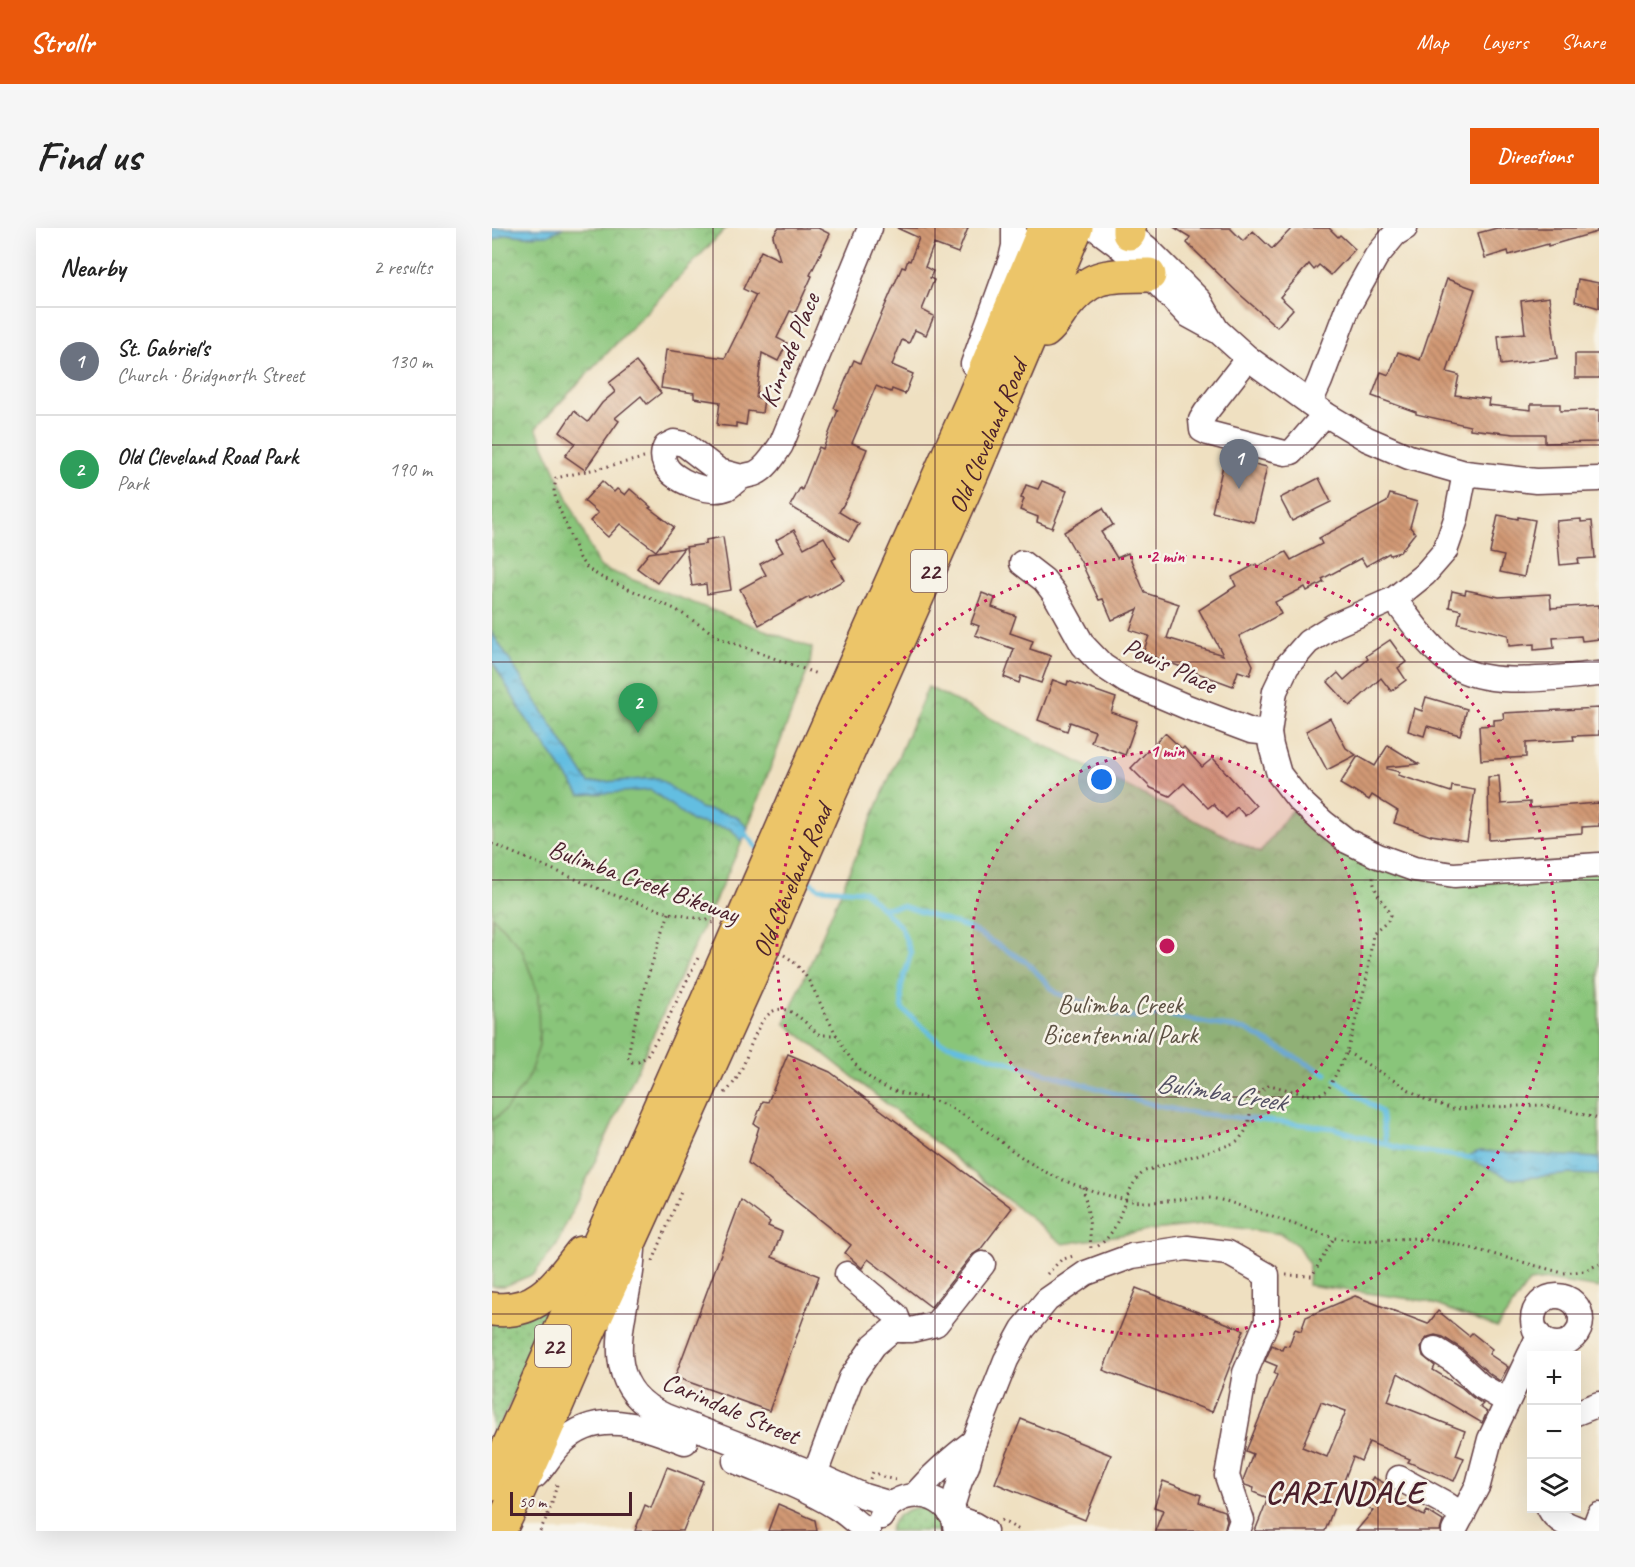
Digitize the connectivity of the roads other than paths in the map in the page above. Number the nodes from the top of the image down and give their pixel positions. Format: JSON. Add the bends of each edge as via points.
{"nodes":[{"id":1,"x":870,"y":228,"type":"edge"},
{"id":2,"x":1014,"y":228,"type":"edge"},
{"id":3,"x":1045,"y":228,"type":"edge"},
{"id":4,"x":1077,"y":228,"type":"edge"},
{"id":5,"x":1095,"y":228,"type":"edge"},
{"id":6,"x":1126,"y":230,"type":"edge"},
{"id":7,"x":1397,"y":230,"type":"edge"},
{"id":8,"x":1149,"y":275,"type":"junction"},
{"id":9,"x":1219,"y":332,"type":"junction"},
{"id":10,"x":1027,"y":347,"type":"junction"},
{"id":11,"x":1248,"y":358,"type":"junction"},
{"id":12,"x":972,"y":402,"type":"junction"},
{"id":13,"x":1317,"y":409,"type":"junction"},
{"id":14,"x":663,"y":453,"type":"road end"},
{"id":15,"x":1465,"y":473,"type":"junction"},
{"id":16,"x":1599,"y":479,"type":"edge"},
{"id":17,"x":1022,"y":563,"type":"dead end"},
{"id":18,"x":1394,"y":599,"type":"junction"},
{"id":19,"x":1599,"y":674,"type":"edge"},
{"id":20,"x":1269,"y":732,"type":"junction"},
{"id":21,"x":814,"y":792,"type":"junction"},
{"id":22,"x":1599,"y":865,"type":"edge"},
{"id":23,"x":737,"y":949,"type":"junction"},
{"id":24,"x":615,"y":1209,"type":"junction"},
{"id":25,"x":633,"y":1237,"type":"junction"},
{"id":26,"x":982,"y":1264,"type":"dead end"},
{"id":27,"x":847,"y":1275,"type":"dead end"},
{"id":28,"x":1588,"y":1308,"type":"edge"},
{"id":29,"x":492,"y":1309,"type":"edge"},
{"id":30,"x":902,"y":1330,"type":"junction"},
{"id":31,"x":1539,"y":1335,"type":"junction"},
{"id":32,"x":1435,"y":1349,"type":"dead end"},
{"id":33,"x":1507,"y":1401,"type":"junction"},
{"id":34,"x":1599,"y":1404,"type":"edge"},
{"id":35,"x":1581,"y":1411,"type":"edge"},
{"id":36,"x":974,"y":1441,"type":"junction"},
{"id":37,"x":1399,"y":1478,"type":"dead end"},
{"id":38,"x":811,"y":1483,"type":"junction"},
{"id":39,"x":505,"y":1489,"type":"edge"},
{"id":40,"x":915,"y":1495,"type":"junction"},
{"id":41,"x":891,"y":1504,"type":"junction"},
{"id":42,"x":1552,"y":1513,"type":"edge"},
{"id":43,"x":1599,"y":1515,"type":"edge"},
{"id":44,"x":953,"y":1520,"type":"edge"},
{"id":45,"x":1458,"y":1523,"type":"edge"},
{"id":46,"x":500,"y":1531,"type":"edge"},
{"id":47,"x":868,"y":1531,"type":"edge"},
{"id":48,"x":877,"y":1531,"type":"edge"},
{"id":49,"x":985,"y":1531,"type":"edge"},
{"id":50,"x":1238,"y":1531,"type":"edge"},
{"id":51,"x":1584,"y":1531,"type":"edge"},
{"id":52,"x":1593,"y":1531,"type":"edge"}],
"edges":[{"from":1,"to":14,"type":"street","name":"Kinrade Place","via":[[782,445],[769,462],[758,472],[742,477],[719,471],[684,444],[674,442]]},
{"from":2,"to":12,"type":"street","via":[[1011,259],[973,360]]},
{"from":3,"to":12,"type":"highway","name":"Old Cleveland Road","number":"22"},
{"from":4,"to":10,"type":"highway","name":"Old Cleveland Road","number":"22"},
{"from":5,"to":8,"type":"street"},
{"from":6,"to":9,"type":"street","via":[[1200,301]]},
{"from":7,"to":13,"type":"street","via":[[1376,257],[1348,307],[1320,381]]},
{"from":8,"to":9,"type":"street","via":[[1188,315]]},
{"from":8,"to":10,"type":"highway","via":[[1114,275],[1091,282],[1073,297],[1052,326]]},
{"from":9,"to":11,"type":"street"},
{"from":10,"to":21,"type":"highway","name":"Old Cleveland Road","number":"22"},
{"from":11,"to":13,"type":"street"},
{"from":11,"to":13,"type":"street","via":[[1206,412],[1201,420],[1202,430],[1293,452]]},
{"from":12,"to":21,"type":"highway","name":"Old Cleveland Road","number":"22"},
{"from":13,"to":15,"type":"street","via":[[1367,439],[1408,457]]},
{"from":15,"to":16,"type":"street","via":[[1536,481]]},
{"from":15,"to":18,"type":"street","via":[[1445,551],[1425,574]]},
{"from":17,"to":20,"type":"street","name":"Powis Place","via":[[1044,580],[1083,645],[1103,666],[1126,681],[1187,707],[1251,731]]},
{"from":18,"to":19,"type":"street","via":[[1432,647],[1454,666],[1484,678],[1521,680]]},
{"from":18,"to":20,"type":"street","via":[[1335,625],[1308,642],[1287,666],[1275,691]]},
{"from":20,"to":22,"type":"street","via":[[1279,774],[1299,800],[1347,841],[1378,856],[1414,869],[1454,875]]},
{"from":21,"to":23,"type":"highway","name":"Old Cleveland Road","number":"22","bridge":true},
{"from":23,"to":24,"type":"highway","name":"Old Cleveland Road","number":"22"},
{"from":23,"to":25,"type":"highway","name":"Old Cleveland Road","number":"22"},
{"from":24,"to":29,"type":"highway","via":[[546,1296],[524,1306]]},
{"from":24,"to":39,"type":"highway","name":"Old Cleveland Road","number":"22"},
{"from":25,"to":38,"type":"street","name":"Carindale Street","via":[[619,1356],[622,1372],[636,1396],[654,1411]]},
{"from":25,"to":39,"type":"highway","name":"Old Cleveland Road","number":"22","via":[[582,1346]]},
{"from":26,"to":30,"type":"street","via":[[936,1324]]},
{"from":27,"to":30,"type":"street","via":[[896,1315]]},
{"from":28,"to":31,"type":"street","via":[[1572,1339],[1554,1344]]},
{"from":28,"to":31,"type":"street","via":[[1558,1295],[1543,1300],[1534,1314],[1533,1326]]},
{"from":30,"to":38,"type":"street","via":[[892,1330],[874,1345],[850,1378]]},
{"from":31,"to":33,"type":"street"},
{"from":32,"to":33,"type":"street"},
{"from":33,"to":45,"type":"street","via":[[1490,1438],[1478,1485]]},
{"from":34,"to":35,"type":"street"},
{"from":36,"to":40,"type":"street"},
{"from":36,"to":44,"type":"street","via":[[960,1480]]},
{"from":36,"to":50,"type":"street","via":[[1006,1360],[1023,1329],[1047,1300],[1086,1274],[1132,1256],[1187,1248],[1228,1254],[1267,1275],[1267,1321],[1245,1373],[1227,1476],[1242,1520]]},
{"from":37,"to":45,"type":"street","via":[[1443,1502]]},
{"from":38,"to":39,"type":"street","name":"Carindale Street","via":[[781,1479],[656,1431],[610,1422],[574,1434],[562,1442],[546,1465]]},
{"from":38,"to":41,"type":"street","name":"Carindale Street"},
{"from":38,"to":47,"type":"street","name":"Carindale Street"},
{"from":39,"to":46,"type":"highway","name":"Old Cleveland Road","number":"22"},
{"from":40,"to":41,"type":"street"},
{"from":40,"to":44,"type":"street","via":[[935,1499]]},
{"from":41,"to":48,"type":"street"},
{"from":42,"to":51,"type":"street","via":[[1563,1523]]},
{"from":43,"to":52,"type":"street"},
{"from":44,"to":49,"type":"street"}]}
